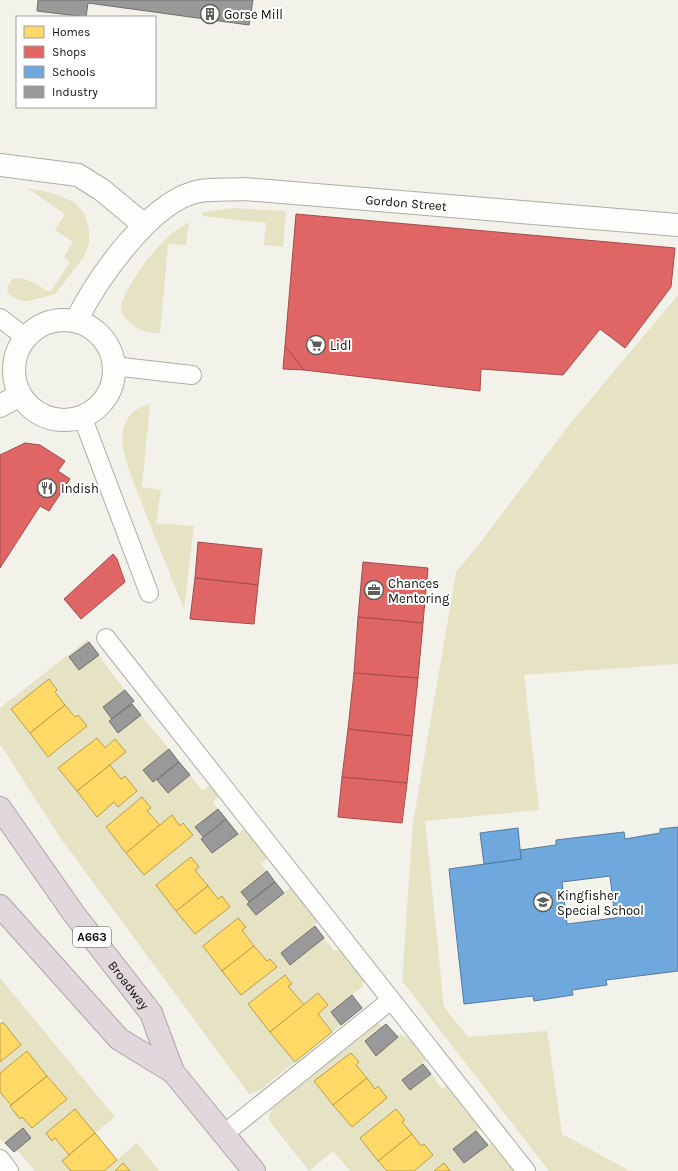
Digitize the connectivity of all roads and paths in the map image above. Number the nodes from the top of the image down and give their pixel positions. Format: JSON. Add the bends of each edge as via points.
{"nodes":[{"id":1,"x":0,"y":166,"type":"edge"},
{"id":2,"x":144,"y":225,"type":"junction"},
{"id":3,"x":678,"y":225,"type":"edge"},
{"id":4,"x":0,"y":318,"type":"edge"},
{"id":5,"x":76,"y":321,"type":"junction"},
{"id":6,"x":25,"y":337,"type":"junction"},
{"id":7,"x":114,"y":366,"type":"junction"},
{"id":8,"x":192,"y":375,"type":"dead end"},
{"id":9,"x":20,"y":395,"type":"junction"},
{"id":10,"x":0,"y":406,"type":"edge"},
{"id":11,"x":82,"y":416,"type":"junction"},
{"id":12,"x":149,"y":593,"type":"dead end"},
{"id":13,"x":106,"y":638,"type":"dead end"},
{"id":14,"x":0,"y":808,"type":"edge"},
{"id":15,"x":0,"y":906,"type":"edge"},
{"id":16,"x":391,"y":1000,"type":"junction"},
{"id":17,"x":173,"y":1072,"type":"junction"},
{"id":18,"x":224,"y":1134,"type":"junction"},
{"id":19,"x":0,"y":1160,"type":"edge"},
{"id":20,"x":9,"y":1171,"type":"edge"},
{"id":21,"x":254,"y":1171,"type":"edge"},
{"id":22,"x":526,"y":1171,"type":"edge"}],
"edges":[{"from":1,"to":2,"type":"street","via":[[78,175],[102,190]]},
{"from":2,"to":3,"type":"street","name":"Gordon Street","via":[[169,204],[200,191],[244,189]]},
{"from":2,"to":5,"type":"street","name":"Gordon Street","via":[[90,295]]},
{"from":4,"to":6,"type":"lane"},
{"from":5,"to":6,"type":"street","via":[[62,319],[48,322]]},
{"from":5,"to":7,"type":"street","via":[[88,326],[106,342]]},
{"from":6,"to":9,"type":"street","via":[[17,350],[14,364],[14,378]]},
{"from":7,"to":8,"type":"lane"},
{"from":7,"to":11,"type":"street","via":[[113,380],[101,404]]},
{"from":9,"to":10,"type":"street"},
{"from":9,"to":11,"type":"street","via":[[37,412],[50,418],[73,420]]},
{"from":11,"to":12,"type":"lane"},
{"from":13,"to":16,"type":"lane"},
{"from":14,"to":17,"type":"highway","name":"Broadway","number":"A663","via":[[74,914],[151,1013]]},
{"from":15,"to":17,"type":"highway","name":"Broadway","number":"A663","via":[[118,1039]]},
{"from":16,"to":18,"type":"lane"},
{"from":16,"to":22,"type":"lane"},
{"from":17,"to":18,"type":"highway","name":"Broadway","number":"A663"},
{"from":18,"to":21,"type":"highway","name":"Broadway","number":"A663"},
{"from":19,"to":20,"type":"lane"}]}
